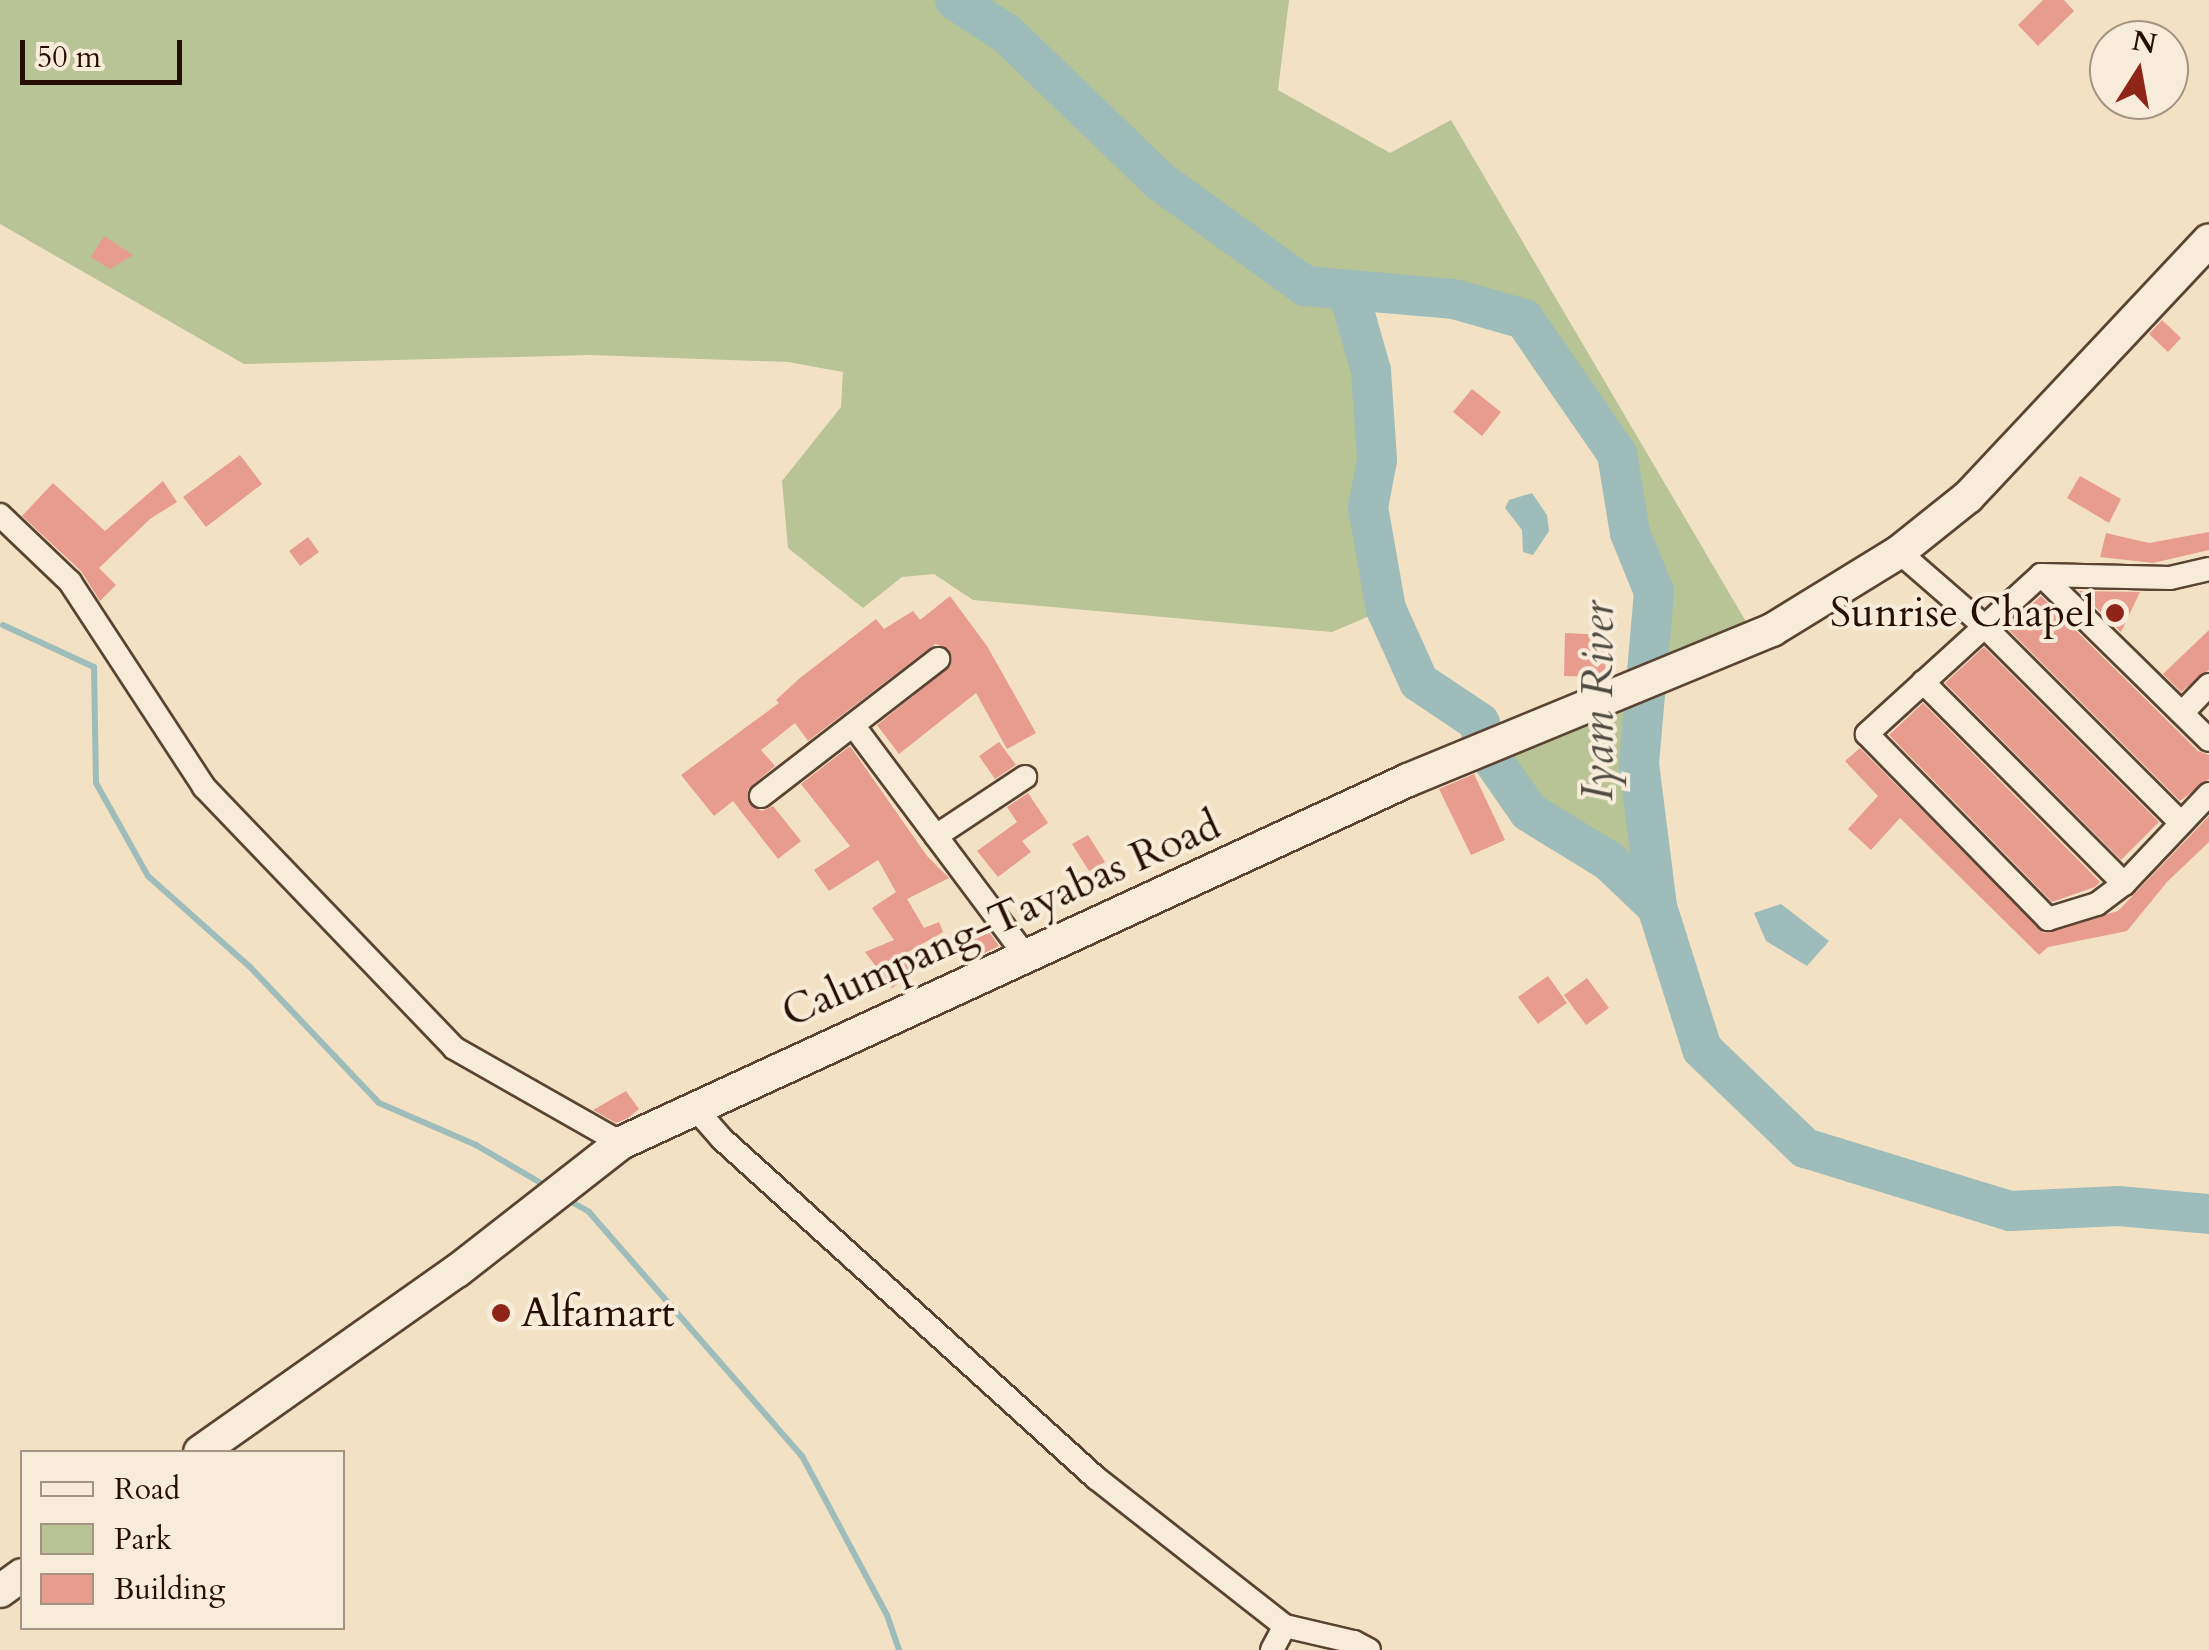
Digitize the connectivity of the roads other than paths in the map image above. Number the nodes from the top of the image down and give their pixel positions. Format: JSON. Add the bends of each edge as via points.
{"nodes":[{"id":1,"x":2209,"y":240,"type":"edge"},
{"id":2,"x":0,"y":516,"type":"edge"},
{"id":3,"x":1899,"y":552,"type":"junction"},
{"id":4,"x":2209,"y":569,"type":"edge"},
{"id":5,"x":2041,"y":575,"type":"junction"},
{"id":6,"x":1984,"y":624,"type":"junction"},
{"id":7,"x":938,"y":659,"type":"dead end"},
{"id":8,"x":1923,"y":682,"type":"junction"},
{"id":9,"x":2209,"y":685,"type":"edge"},
{"id":10,"x":2182,"y":713,"type":"junction"},
{"id":11,"x":853,"y":725,"type":"junction"},
{"id":12,"x":2209,"y":740,"type":"edge"},
{"id":13,"x":1025,"y":778,"type":"dead end"},
{"id":14,"x":2209,"y":794,"type":"edge"},
{"id":15,"x":760,"y":796,"type":"dead end"},
{"id":16,"x":2181,"y":823,"type":"junction"},
{"id":17,"x":936,"y":836,"type":"junction"},
{"id":18,"x":2124,"y":884,"type":"junction"},
{"id":19,"x":1026,"y":956,"type":"junction"},
{"id":20,"x":693,"y":1106,"type":"junction"},
{"id":21,"x":621,"y":1143,"type":"junction"},
{"id":22,"x":203,"y":1450,"type":"edge"},
{"id":23,"x":1286,"y":1626,"type":"junction"},
{"id":24,"x":1272,"y":1650,"type":"edge"},
{"id":25,"x":1370,"y":1650,"type":"edge"}],
"edges":[{"from":1,"to":3,"type":"main road","via":[[1968,498]]},
{"from":2,"to":21,"type":"street","via":[[70,582],[204,787],[454,1048]]},
{"from":3,"to":6,"type":"street"},
{"from":3,"to":19,"type":"main road","name":"Calumpang-Tayabas Road","via":[[1772,630],[1476,750]]},
{"from":4,"to":5,"type":"street","via":[[2170,578]]},
{"from":5,"to":6,"type":"street"},
{"from":5,"to":10,"type":"street"},
{"from":6,"to":8,"type":"street"},
{"from":6,"to":16,"type":"street"},
{"from":7,"to":11,"type":"street"},
{"from":8,"to":18,"type":"street"},
{"from":8,"to":18,"type":"street","via":[[1867,734],[2048,919],[2097,904]]},
{"from":9,"to":10,"type":"street"},
{"from":10,"to":12,"type":"street"},
{"from":11,"to":15,"type":"street"},
{"from":11,"to":17,"type":"street"},
{"from":13,"to":17,"type":"street"},
{"from":14,"to":16,"type":"street"},
{"from":16,"to":18,"type":"street"},
{"from":17,"to":19,"type":"street"},
{"from":19,"to":20,"type":"main road","name":"Calumpang-Tayabas Road"},
{"from":20,"to":21,"type":"main road","name":"Calumpang-Tayabas Road"},
{"from":20,"to":23,"type":"street","via":[[1096,1478]]},
{"from":21,"to":22,"type":"main road","name":"Calumpang-Tayabas Road","via":[[457,1272]]},
{"from":23,"to":24,"type":"street"},
{"from":23,"to":25,"type":"street"}]}
